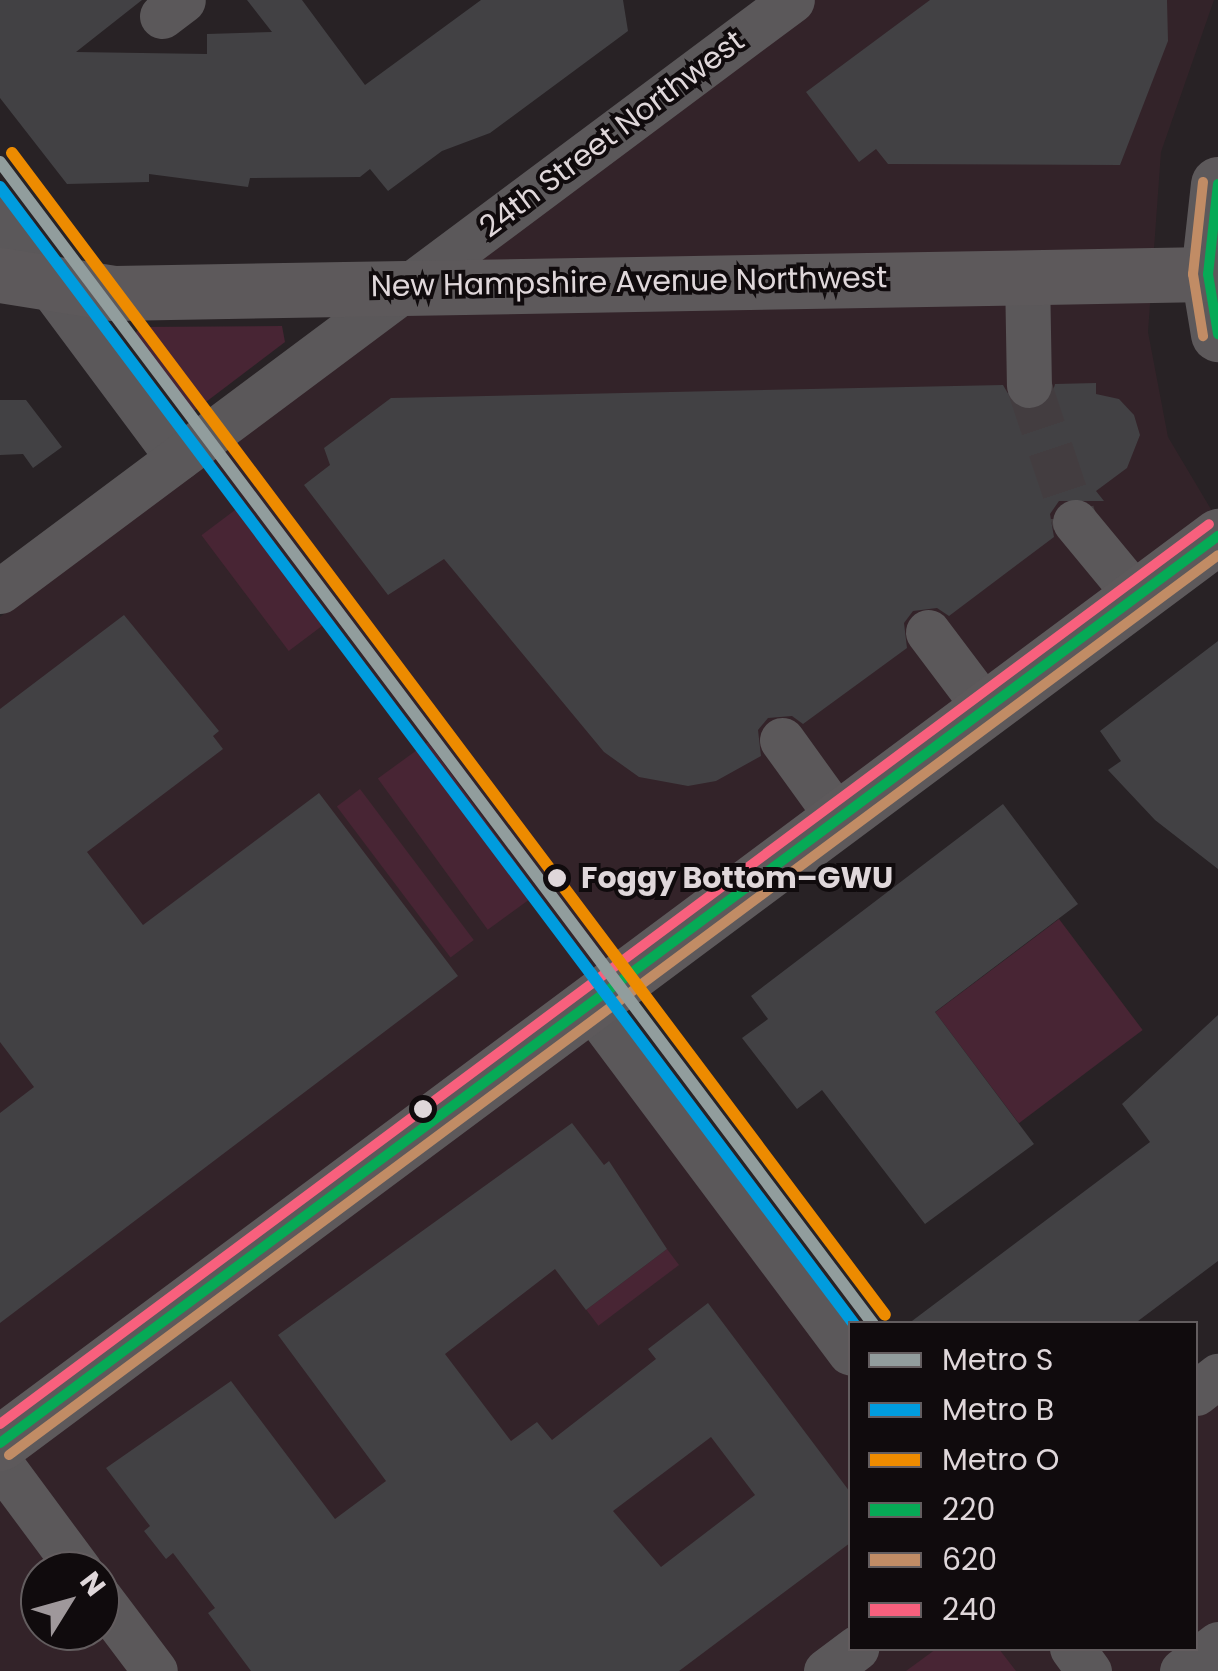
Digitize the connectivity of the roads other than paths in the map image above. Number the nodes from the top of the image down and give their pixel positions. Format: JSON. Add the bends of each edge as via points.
{"nodes":[{"id":1,"x":792,"y":0,"type":"edge"},
{"id":2,"x":0,"y":219,"type":"edge"},
{"id":3,"x":1212,"y":230,"type":"edge"},
{"id":4,"x":1027,"y":274,"type":"junction"},
{"id":5,"x":17,"y":287,"type":"edge"},
{"id":6,"x":407,"y":287,"type":"junction"},
{"id":7,"x":1218,"y":334,"type":"edge"},
{"id":8,"x":1029,"y":385,"type":"tunnel mouth"},
{"id":9,"x":178,"y":458,"type":"junction"},
{"id":10,"x":1074,"y":522,"type":"tunnel mouth"},
{"id":11,"x":1218,"y":536,"type":"edge"},
{"id":12,"x":0,"y":591,"type":"edge"},
{"id":13,"x":1137,"y":597,"type":"junction"},
{"id":14,"x":928,"y":632,"type":"dead end"},
{"id":15,"x":986,"y":709,"type":"junction"},
{"id":16,"x":782,"y":740,"type":"dead end"},
{"id":17,"x":839,"y":819,"type":"junction"},
{"id":18,"x":590,"y":1005,"type":"junction"},
{"id":19,"x":848,"y":1350,"type":"edge"},
{"id":20,"x":1218,"y":1376,"type":"edge"},
{"id":21,"x":1198,"y":1391,"type":"edge"},
{"id":22,"x":0,"y":1443,"type":"edge"},
{"id":23,"x":0,"y":1462,"type":"edge"},
{"id":24,"x":65,"y":1551,"type":"edge"},
{"id":25,"x":120,"y":1625,"type":"edge"},
{"id":26,"x":1218,"y":1644,"type":"edge"},
{"id":27,"x":852,"y":1651,"type":"edge"},
{"id":28,"x":155,"y":1671,"type":"edge"},
{"id":29,"x":826,"y":1671,"type":"edge"},
{"id":30,"x":1182,"y":1671,"type":"edge"}],
"edges":[{"from":1,"to":6,"type":"street","name":"24th Street Northwest"},
{"from":2,"to":5,"type":"street"},
{"from":3,"to":4,"type":"main road","name":"New Hampshire Avenue Northwest"},
{"from":3,"to":7,"type":"main road"},
{"from":4,"to":6,"type":"main road","name":"New Hampshire Avenue Northwest"},
{"from":4,"to":8,"type":"street"},
{"from":5,"to":6,"type":"main road","name":"New Hampshire Avenue Northwest","via":[[114,293]]},
{"from":5,"to":9,"type":"street"},
{"from":6,"to":9,"type":"street","name":"24th Street Northwest"},
{"from":9,"to":12,"type":"street","name":"24th Street Northwest"},
{"from":10,"to":13,"type":"street"},
{"from":11,"to":13,"type":"main road"},
{"from":13,"to":15,"type":"main road"},
{"from":14,"to":15,"type":"street"},
{"from":15,"to":17,"type":"main road"},
{"from":16,"to":17,"type":"street"},
{"from":17,"to":18,"type":"main road"},
{"from":18,"to":19,"type":"street"},
{"from":18,"to":22,"type":"main road"},
{"from":20,"to":21,"type":"street"},
{"from":23,"to":24,"type":"street"},
{"from":25,"to":28,"type":"street"},
{"from":26,"to":30,"type":"street"},
{"from":27,"to":29,"type":"street"}]}
